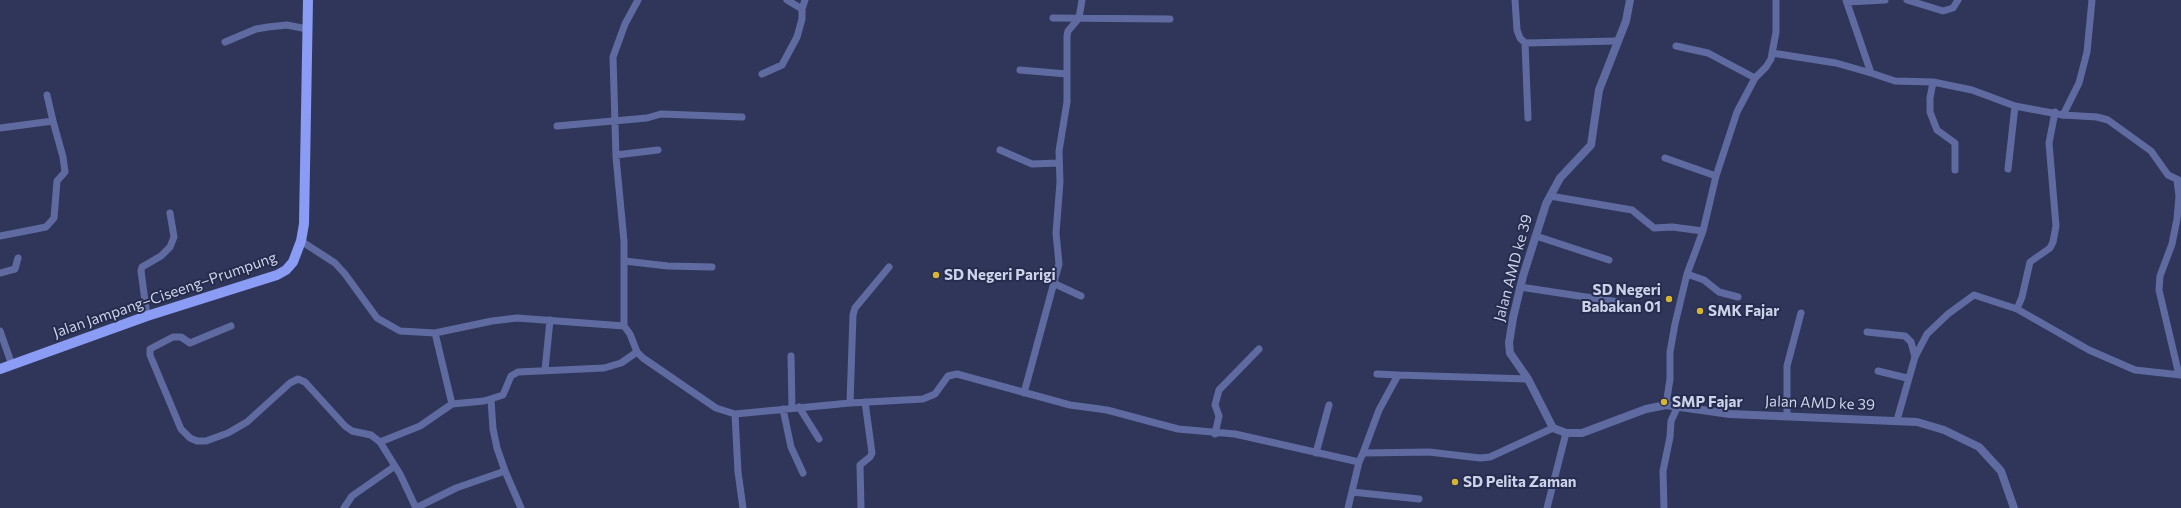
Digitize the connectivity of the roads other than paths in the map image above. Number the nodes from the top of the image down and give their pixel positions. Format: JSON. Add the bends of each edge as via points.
{"nodes":[{"id":1,"x":308,"y":0,"type":"edge"},
{"id":2,"x":638,"y":0,"type":"edge"},
{"id":3,"x":787,"y":0,"type":"edge"},
{"id":4,"x":805,"y":0,"type":"edge"},
{"id":5,"x":1082,"y":0,"type":"edge"},
{"id":6,"x":1515,"y":0,"type":"edge"},
{"id":7,"x":1630,"y":0,"type":"edge"},
{"id":8,"x":1776,"y":0,"type":"edge"},
{"id":9,"x":1884,"y":0,"type":"edge"},
{"id":10,"x":1907,"y":0,"type":"edge"},
{"id":11,"x":1958,"y":0,"type":"edge"},
{"id":12,"x":2092,"y":0,"type":"edge"},
{"id":13,"x":1846,"y":1,"type":"edge"},
{"id":14,"x":802,"y":9,"type":"junction"},
{"id":15,"x":1053,"y":18,"type":"dead end"},
{"id":16,"x":1079,"y":18,"type":"junction"},
{"id":17,"x":1170,"y":19,"type":"dead end"},
{"id":18,"x":307,"y":29,"type":"junction"},
{"id":19,"x":1617,"y":41,"type":"junction"},
{"id":20,"x":225,"y":42,"type":"dead end"},
{"id":21,"x":1525,"y":43,"type":"junction"},
{"id":22,"x":1676,"y":46,"type":"dead end"},
{"id":23,"x":1772,"y":53,"type":"junction"},
{"id":24,"x":1020,"y":70,"type":"dead end"},
{"id":25,"x":1871,"y":73,"type":"junction"},
{"id":26,"x":762,"y":74,"type":"dead end"},
{"id":27,"x":1067,"y":74,"type":"junction"},
{"id":28,"x":1755,"y":78,"type":"junction"},
{"id":29,"x":1933,"y":82,"type":"junction"},
{"id":30,"x":48,"y":95,"type":"dead end"},
{"id":31,"x":2015,"y":106,"type":"junction"},
{"id":32,"x":2055,"y":112,"type":"junction"},
{"id":33,"x":2064,"y":115,"type":"junction"},
{"id":34,"x":742,"y":117,"type":"dead end"},
{"id":35,"x":1528,"y":118,"type":"dead end"},
{"id":36,"x":614,"y":120,"type":"junction"},
{"id":37,"x":53,"y":121,"type":"junction"},
{"id":38,"x":557,"y":126,"type":"dead end"},
{"id":39,"x":0,"y":128,"type":"edge"},
{"id":40,"x":658,"y":150,"type":"dead end"},
{"id":41,"x":1000,"y":150,"type":"dead end"},
{"id":42,"x":616,"y":155,"type":"junction"},
{"id":43,"x":1664,"y":158,"type":"dead end"},
{"id":44,"x":1059,"y":163,"type":"junction"},
{"id":45,"x":2008,"y":169,"type":"dead end"},
{"id":46,"x":1955,"y":170,"type":"dead end"},
{"id":47,"x":1716,"y":176,"type":"junction"},
{"id":48,"x":2179,"y":180,"type":"edge"},
{"id":49,"x":1550,"y":196,"type":"junction"},
{"id":50,"x":170,"y":213,"type":"dead end"},
{"id":51,"x":1703,"y":231,"type":"junction"},
{"id":52,"x":0,"y":236,"type":"edge"},
{"id":53,"x":1536,"y":236,"type":"junction"},
{"id":54,"x":301,"y":241,"type":"junction"},
{"id":55,"x":18,"y":258,"type":"dead end"},
{"id":56,"x":1609,"y":260,"type":"dead end"},
{"id":57,"x":624,"y":261,"type":"junction"},
{"id":58,"x":712,"y":267,"type":"dead end"},
{"id":59,"x":889,"y":267,"type":"dead end"},
{"id":60,"x":0,"y":273,"type":"edge"},
{"id":61,"x":1687,"y":274,"type":"junction"},
{"id":62,"x":1053,"y":283,"type":"junction"},
{"id":63,"x":1520,"y":288,"type":"junction"},
{"id":64,"x":1081,"y":296,"type":"dead end"},
{"id":65,"x":1738,"y":297,"type":"dead end"},
{"id":66,"x":1619,"y":302,"type":"dead end"},
{"id":67,"x":2017,"y":310,"type":"junction"},
{"id":68,"x":1801,"y":313,"type":"dead end"},
{"id":69,"x":147,"y":316,"type":"junction"},
{"id":70,"x":550,"y":320,"type":"junction"},
{"id":71,"x":231,"y":326,"type":"dead end"},
{"id":72,"x":624,"y":326,"type":"junction"},
{"id":73,"x":0,"y":331,"type":"edge"},
{"id":74,"x":1867,"y":332,"type":"dead end"},
{"id":75,"x":435,"y":333,"type":"junction"},
{"id":76,"x":1259,"y":349,"type":"dead end"},
{"id":77,"x":637,"y":352,"type":"junction"},
{"id":78,"x":791,"y":356,"type":"dead end"},
{"id":79,"x":1915,"y":357,"type":"junction"},
{"id":80,"x":12,"y":365,"type":"junction"},
{"id":81,"x":0,"y":369,"type":"edge"},
{"id":82,"x":545,"y":370,"type":"junction"},
{"id":83,"x":1878,"y":371,"type":"dead end"},
{"id":84,"x":1377,"y":374,"type":"dead end"},
{"id":85,"x":1398,"y":375,"type":"junction"},
{"id":86,"x":2180,"y":375,"type":"edge"},
{"id":87,"x":1907,"y":378,"type":"junction"},
{"id":88,"x":1528,"y":379,"type":"junction"},
{"id":89,"x":1024,"y":393,"type":"junction"},
{"id":90,"x":491,"y":400,"type":"junction"},
{"id":91,"x":850,"y":402,"type":"junction"},
{"id":92,"x":865,"y":402,"type":"junction"},
{"id":93,"x":452,"y":404,"type":"junction"},
{"id":94,"x":1329,"y":405,"type":"dead end"},
{"id":95,"x":1666,"y":405,"type":"junction"},
{"id":96,"x":1678,"y":406,"type":"junction"},
{"id":97,"x":795,"y":408,"type":"junction"},
{"id":98,"x":783,"y":409,"type":"junction"},
{"id":99,"x":735,"y":414,"type":"junction"},
{"id":100,"x":1787,"y":416,"type":"junction"},
{"id":101,"x":1897,"y":420,"type":"junction"},
{"id":102,"x":1553,"y":428,"type":"junction"},
{"id":103,"x":1566,"y":433,"type":"junction"},
{"id":104,"x":1215,"y":434,"type":"junction"},
{"id":105,"x":819,"y":439,"type":"dead end"},
{"id":106,"x":380,"y":442,"type":"junction"},
{"id":107,"x":1316,"y":453,"type":"junction"},
{"id":108,"x":1363,"y":453,"type":"junction"},
{"id":109,"x":1359,"y":462,"type":"junction"},
{"id":110,"x":395,"y":466,"type":"junction"},
{"id":111,"x":505,"y":471,"type":"junction"},
{"id":112,"x":803,"y":473,"type":"dead end"},
{"id":113,"x":1352,"y":492,"type":"junction"},
{"id":114,"x":1419,"y":499,"type":"dead end"},
{"id":115,"x":344,"y":508,"type":"edge"},
{"id":116,"x":416,"y":508,"type":"edge"},
{"id":117,"x":522,"y":508,"type":"edge"},
{"id":118,"x":743,"y":508,"type":"edge"},
{"id":119,"x":861,"y":508,"type":"edge"},
{"id":120,"x":1348,"y":508,"type":"edge"},
{"id":121,"x":1546,"y":508,"type":"edge"},
{"id":122,"x":1664,"y":508,"type":"edge"},
{"id":123,"x":2014,"y":508,"type":"edge"}],
"edges":[{"from":1,"to":18,"type":"main road","name":"Jalan Jampang–Ciseeng–Prumpung"},
{"from":2,"to":36,"type":"street","via":[[625,24],[613,57]]},
{"from":3,"to":14,"type":"street"},
{"from":4,"to":14,"type":"street"},
{"from":5,"to":16,"type":"street"},
{"from":6,"to":21,"type":"street","via":[[1517,30]]},
{"from":7,"to":19,"type":"street","name":"Jalan AMD ke 39","via":[[1626,21]]},
{"from":8,"to":23,"type":"street","via":[[1776,32]]},
{"from":9,"to":13,"type":"street"},
{"from":10,"to":11,"type":"street","via":[[1943,11],[1954,8]]},
{"from":12,"to":33,"type":"street","via":[[2087,52],[2079,84]]},
{"from":13,"to":25,"type":"street"},
{"from":14,"to":26,"type":"street","via":[[797,37],[782,65]]},
{"from":15,"to":16,"type":"street"},
{"from":16,"to":17,"type":"street"},
{"from":16,"to":27,"type":"street","via":[[1068,31]]},
{"from":18,"to":20,"type":"street","via":[[287,25],[268,27],[256,29]]},
{"from":18,"to":54,"type":"main road","name":"Jalan Jampang–Ciseeng–Prumpung","via":[[306,141]]},
{"from":19,"to":21,"type":"street"},
{"from":19,"to":49,"type":"street","name":"Jalan AMD ke 39","via":[[1600,90],[1591,145],[1560,178]]},
{"from":21,"to":35,"type":"street"},
{"from":22,"to":28,"type":"street","via":[[1708,54]]},
{"from":23,"to":25,"type":"street","via":[[1836,63]]},
{"from":23,"to":28,"type":"street","via":[[1766,67]]},
{"from":24,"to":27,"type":"street"},
{"from":25,"to":29,"type":"street","via":[[1895,81]]},
{"from":27,"to":44,"type":"street","via":[[1067,108],[1060,138]]},
{"from":28,"to":47,"type":"street","via":[[1737,112]]},
{"from":29,"to":31,"type":"street","via":[[1972,90]]},
{"from":29,"to":46,"type":"street","via":[[1930,112],[1937,130],[1955,143]]},
{"from":30,"to":37,"type":"street"},
{"from":31,"to":32,"type":"street"},
{"from":31,"to":45,"type":"street"},
{"from":32,"to":33,"type":"street"},
{"from":32,"to":67,"type":"street","via":[[2050,142],[2056,226],[2053,242],[2050,248],[2030,262]]},
{"from":33,"to":48,"type":"street","via":[[2108,120],[2151,151],[2168,175]]},
{"from":34,"to":36,"type":"street","via":[[661,114],[647,118]]},
{"from":36,"to":38,"type":"street"},
{"from":36,"to":42,"type":"street"},
{"from":37,"to":39,"type":"street"},
{"from":37,"to":52,"type":"street","via":[[65,172],[57,181],[54,218],[46,227]]},
{"from":40,"to":42,"type":"street"},
{"from":41,"to":44,"type":"street","via":[[1032,164]]},
{"from":42,"to":57,"type":"street"},
{"from":43,"to":47,"type":"street"},
{"from":44,"to":62,"type":"street","via":[[1060,188],[1056,233],[1059,258]]},
{"from":47,"to":51,"type":"street"},
{"from":48,"to":86,"type":"street","via":[[2177,219],[2172,244],[2160,276],[2159,290]]},
{"from":49,"to":51,"type":"street","via":[[1632,210],[1654,228],[1672,227]]},
{"from":49,"to":53,"type":"street","name":"Jalan AMD ke 39"},
{"from":50,"to":69,"type":"street","via":[[174,237],[170,247],[161,256],[142,267],[141,271]]},
{"from":51,"to":61,"type":"street"},
{"from":53,"to":56,"type":"street"},
{"from":53,"to":63,"type":"street","name":"Jalan AMD ke 39"},
{"from":54,"to":69,"type":"main road","name":"Jalan Jampang–Ciseeng–Prumpung","via":[[293,262],[277,275]]},
{"from":54,"to":75,"type":"street","via":[[335,263],[380,320],[404,332]]},
{"from":55,"to":60,"type":"street","via":[[15,269]]},
{"from":57,"to":58,"type":"street"},
{"from":57,"to":72,"type":"street"},
{"from":59,"to":91,"type":"street","via":[[853,315]]},
{"from":61,"to":65,"type":"street","via":[[1704,280],[1719,292]]},
{"from":61,"to":95,"type":"street","via":[[1674,324]]},
{"from":62,"to":64,"type":"street"},
{"from":62,"to":89,"type":"street"},
{"from":63,"to":66,"type":"street"},
{"from":63,"to":88,"type":"street","name":"Jalan AMD ke 39","via":[[1508,348]]},
{"from":67,"to":79,"type":"street","via":[[1979,295],[1970,297],[1927,334]]},
{"from":67,"to":86,"type":"street","via":[[2088,350],[2135,370]]},
{"from":68,"to":100,"type":"street","via":[[1787,366]]},
{"from":69,"to":80,"type":"main road","name":"Jalan Jampang–Ciseeng–Prumpung"},
{"from":70,"to":72,"type":"street"},
{"from":70,"to":75,"type":"street","via":[[506,319]]},
{"from":70,"to":82,"type":"street"},
{"from":71,"to":106,"type":"street","via":[[190,343],[181,337],[173,337],[150,349],[150,355],[181,428],[190,438],[206,441],[228,433],[247,422],[290,383],[300,379],[345,426],[352,431],[371,435]]},
{"from":72,"to":77,"type":"street"},
{"from":73,"to":80,"type":"street"},
{"from":74,"to":79,"type":"street","via":[[1905,336],[1911,342]]},
{"from":75,"to":93,"type":"street"},
{"from":76,"to":104,"type":"street","via":[[1219,390],[1215,404],[1219,416]]},
{"from":77,"to":82,"type":"street","via":[[622,363],[604,368]]},
{"from":77,"to":99,"type":"street","via":[[716,408]]},
{"from":78,"to":97,"type":"street"},
{"from":79,"to":87,"type":"street"},
{"from":80,"to":81,"type":"main road","name":"Jalan Jampang–Ciseeng–Prumpung"},
{"from":82,"to":90,"type":"street","via":[[514,374],[503,395]]},
{"from":83,"to":87,"type":"street"},
{"from":84,"to":85,"type":"street"},
{"from":85,"to":88,"type":"street"},
{"from":85,"to":108,"type":"street","via":[[1379,410]]},
{"from":87,"to":101,"type":"street"},
{"from":88,"to":102,"type":"street","name":"Jalan AMD ke 39"},
{"from":89,"to":92,"type":"street","via":[[957,374],[948,376],[935,394],[923,399]]},
{"from":89,"to":104,"type":"street","via":[[1070,405],[1107,410],[1178,429]]},
{"from":90,"to":93,"type":"street"},
{"from":90,"to":111,"type":"street","via":[[493,430]]},
{"from":91,"to":92,"type":"street"},
{"from":91,"to":97,"type":"street"},
{"from":92,"to":119,"type":"street","via":[[872,453],[860,465]]},
{"from":93,"to":106,"type":"street","via":[[420,426]]},
{"from":94,"to":107,"type":"street"},
{"from":95,"to":96,"type":"street","name":"Jalan AMD ke 39"},
{"from":95,"to":103,"type":"street","name":"Jalan AMD ke 39","via":[[1646,409],[1582,433]]},
{"from":96,"to":100,"type":"street","name":"Jalan AMD ke 39","via":[[1730,414]]},
{"from":96,"to":122,"type":"street","via":[[1671,421],[1663,471]]},
{"from":97,"to":98,"type":"street"},
{"from":97,"to":105,"type":"street"},
{"from":98,"to":99,"type":"street"},
{"from":98,"to":112,"type":"street","via":[[791,447]]},
{"from":99,"to":118,"type":"street"},
{"from":100,"to":101,"type":"street","name":"Jalan AMD ke 39"},
{"from":101,"to":123,"type":"street","name":"Jalan AMD ke 39","via":[[1934,426],[1979,447],[2001,471]]},
{"from":102,"to":103,"type":"street","name":"Jalan AMD ke 39"},
{"from":102,"to":108,"type":"street","via":[[1490,457],[1429,452]]},
{"from":103,"to":121,"type":"street"},
{"from":104,"to":107,"type":"street","via":[[1235,434]]},
{"from":106,"to":110,"type":"street"},
{"from":107,"to":109,"type":"street"},
{"from":108,"to":109,"type":"street"},
{"from":109,"to":113,"type":"street"},
{"from":110,"to":115,"type":"street","via":[[352,496]]},
{"from":110,"to":116,"type":"street"},
{"from":111,"to":116,"type":"street","via":[[456,488]]},
{"from":111,"to":117,"type":"street"},
{"from":113,"to":114,"type":"street"},
{"from":113,"to":120,"type":"street"}]}
